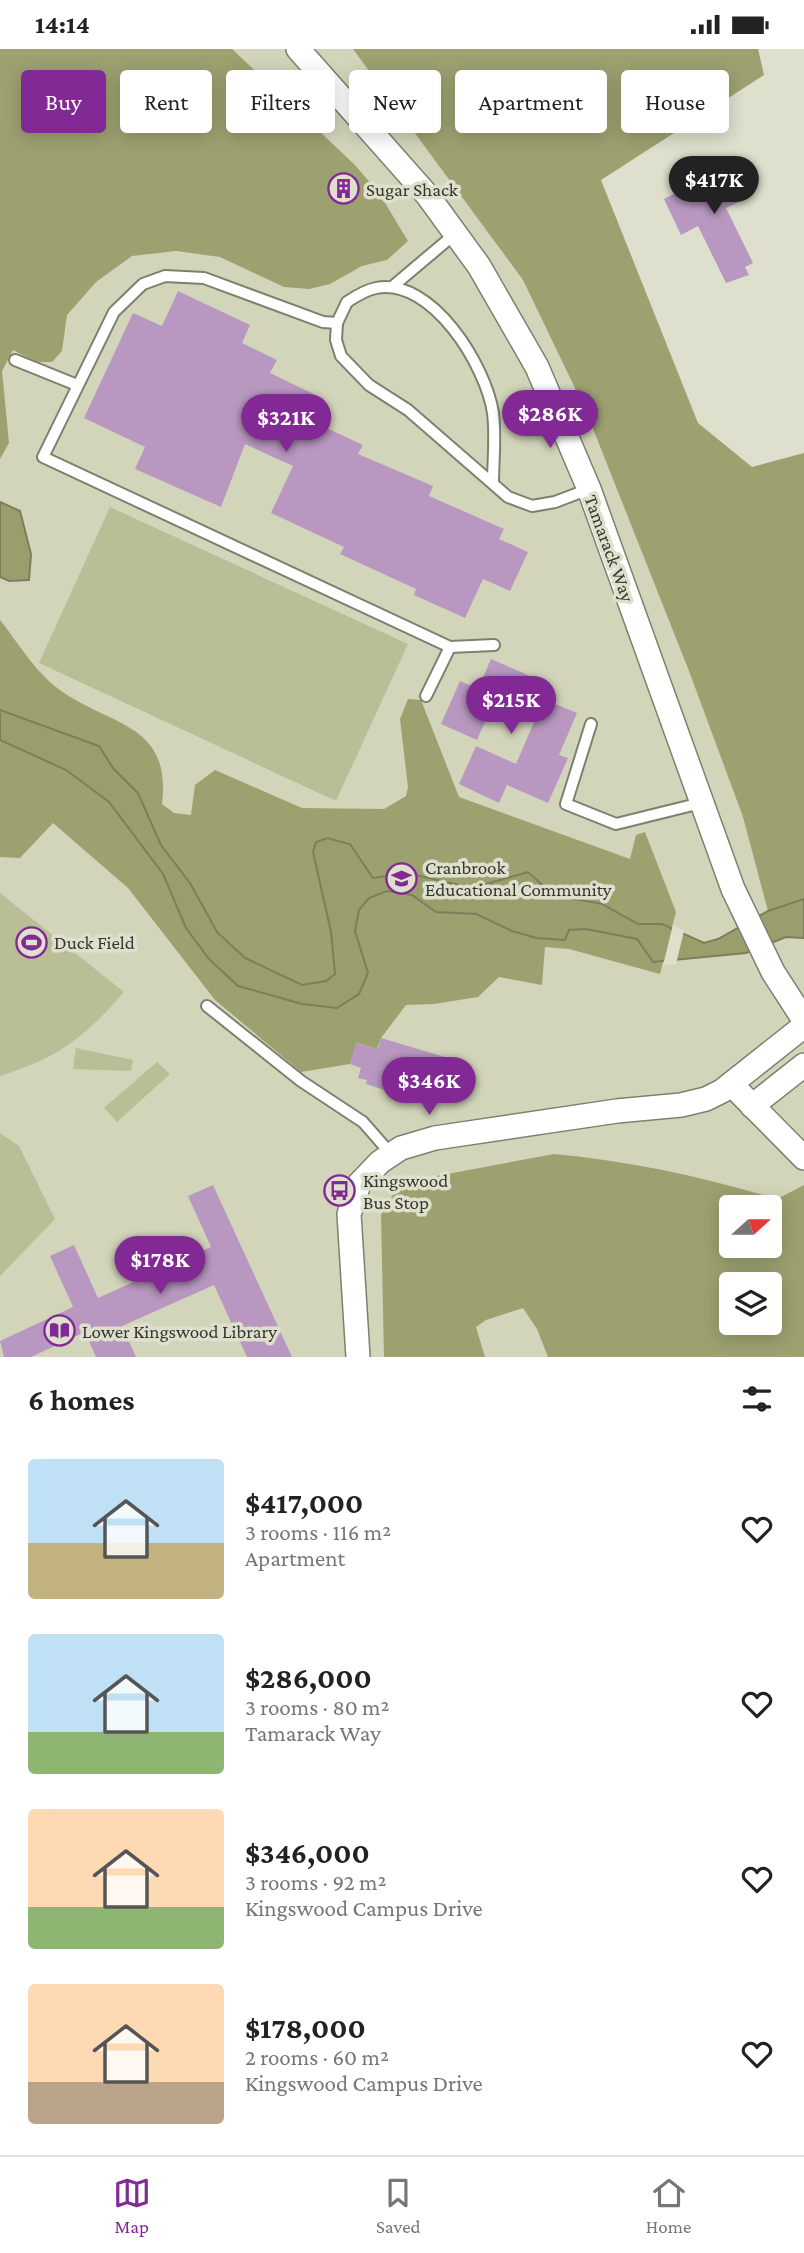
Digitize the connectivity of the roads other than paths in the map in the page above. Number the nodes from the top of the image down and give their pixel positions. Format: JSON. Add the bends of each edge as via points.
{"nodes":[{"id":1,"x":298,"y":49,"type":"edge"},
{"id":2,"x":456,"y":233,"type":"junction"},
{"id":3,"x":392,"y":287,"type":"junction"},
{"id":4,"x":337,"y":323,"type":"junction"},
{"id":5,"x":15,"y":361,"type":"dead end"},
{"id":6,"x":77,"y":385,"type":"junction"},
{"id":7,"x":493,"y":484,"type":"junction"},
{"id":8,"x":589,"y":489,"type":"junction"},
{"id":9,"x":494,"y":645,"type":"dead end"},
{"id":10,"x":450,"y":647,"type":"junction"},
{"id":11,"x":426,"y":696,"type":"dead end"},
{"id":12,"x":591,"y":724,"type":"dead end"},
{"id":13,"x":701,"y":803,"type":"junction"},
{"id":14,"x":207,"y":1006,"type":"dead end"},
{"id":15,"x":804,"y":1020,"type":"edge"},
{"id":16,"x":804,"y":1025,"type":"edge"},
{"id":17,"x":804,"y":1065,"type":"edge"},
{"id":18,"x":731,"y":1084,"type":"junction"},
{"id":19,"x":752,"y":1106,"type":"junction"},
{"id":20,"x":391,"y":1154,"type":"junction"},
{"id":21,"x":804,"y":1158,"type":"edge"},
{"id":22,"x":358,"y":1357,"type":"edge"}],
"edges":[{"from":1,"to":2,"type":"street","name":"Tamarack Way","via":[[400,161]]},
{"from":2,"to":3,"type":"lane"},
{"from":2,"to":8,"type":"street","name":"Tamarack Way","via":[[537,367]]},
{"from":3,"to":4,"type":"lane","via":[[377,288],[347,302]]},
{"from":3,"to":7,"type":"lane","via":[[438,311],[471,355],[493,411]]},
{"from":4,"to":6,"type":"lane","via":[[323,322],[204,278],[165,276],[143,284],[114,312]]},
{"from":4,"to":7,"type":"lane","via":[[341,356],[369,385],[408,410]]},
{"from":5,"to":6,"type":"lane"},
{"from":6,"to":10,"type":"lane","via":[[43,457]]},
{"from":7,"to":8,"type":"lane","via":[[508,497],[532,506]]},
{"from":8,"to":13,"type":"street","name":"Tamarack Way"},
{"from":9,"to":10,"type":"lane"},
{"from":10,"to":11,"type":"lane"},
{"from":12,"to":13,"type":"lane","via":[[566,804],[615,824]]},
{"from":13,"to":15,"type":"street","name":"Tamarack Way","via":[[733,889],[773,972]]},
{"from":14,"to":20,"type":"lane","via":[[301,1081],[363,1122]]},
{"from":16,"to":18,"type":"street"},
{"from":17,"to":19,"type":"street"},
{"from":18,"to":19,"type":"street"},
{"from":18,"to":20,"type":"street","via":[[689,1104],[435,1138]]},
{"from":19,"to":21,"type":"street"},
{"from":20,"to":22,"type":"street","via":[[359,1184],[348,1214]]}]}
